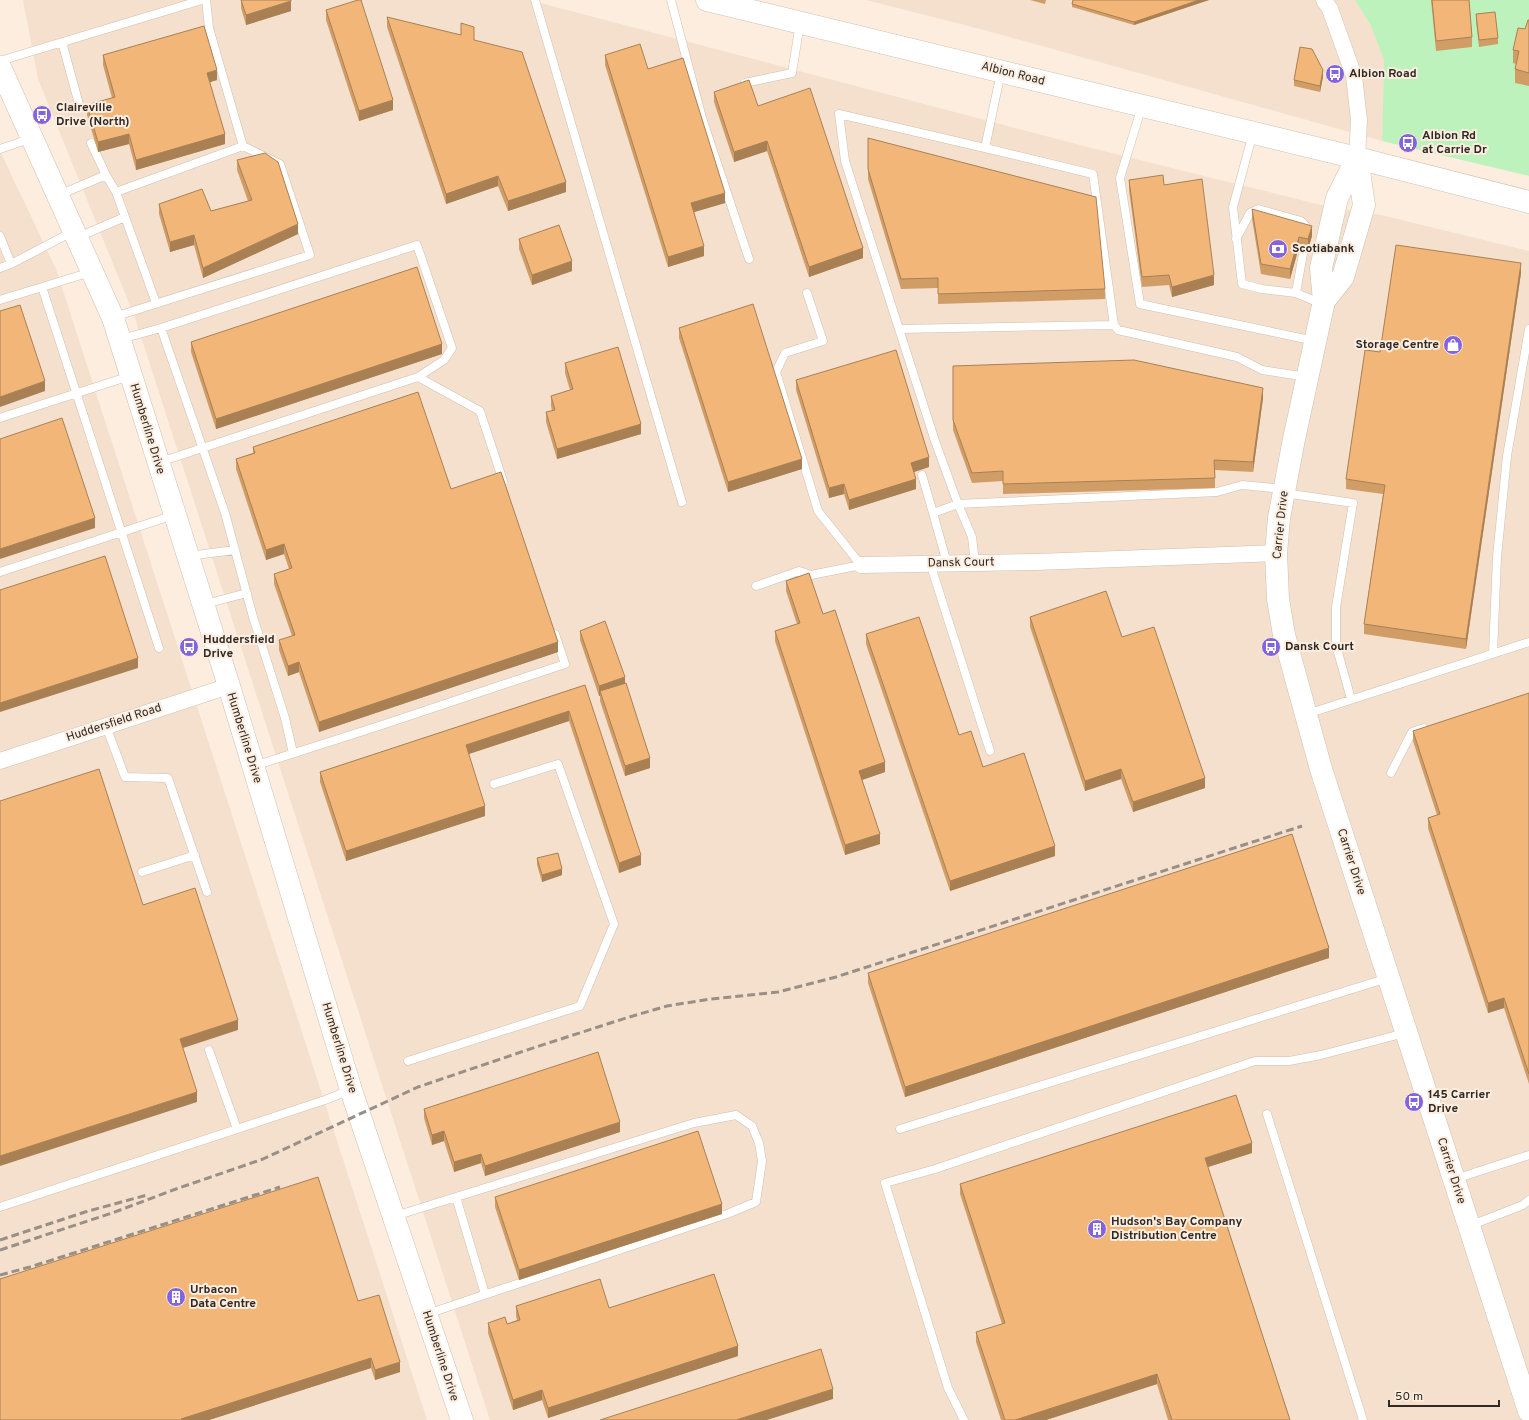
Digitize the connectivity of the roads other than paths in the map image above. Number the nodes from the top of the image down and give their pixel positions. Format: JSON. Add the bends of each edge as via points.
{"nodes":[{"id":1,"x":202,"y":0,"type":"edge"},
{"id":2,"x":206,"y":0,"type":"edge"},
{"id":3,"x":535,"y":0,"type":"edge"},
{"id":4,"x":671,"y":0,"type":"edge"},
{"id":5,"x":707,"y":0,"type":"edge"},
{"id":6,"x":1324,"y":0,"type":"edge"},
{"id":7,"x":800,"y":23,"type":"junction"},
{"id":8,"x":62,"y":42,"type":"junction"},
{"id":9,"x":0,"y":61,"type":"edge"},
{"id":10,"x":0,"y":67,"type":"edge"},
{"id":11,"x":1001,"y":71,"type":"junction"},
{"id":12,"x":745,"y":83,"type":"edge"},
{"id":13,"x":1142,"y":106,"type":"junction"},
{"id":14,"x":80,"y":108,"type":"dead end"},
{"id":15,"x":1253,"y":132,"type":"junction"},
{"id":16,"x":33,"y":138,"type":"junction"},
{"id":17,"x":91,"y":143,"type":"dead end"},
{"id":18,"x":243,"y":146,"type":"junction"},
{"id":19,"x":984,"y":148,"type":"junction"},
{"id":20,"x":0,"y":149,"type":"edge"},
{"id":21,"x":1357,"y":158,"type":"junction"},
{"id":22,"x":106,"y":175,"type":"junction"},
{"id":23,"x":116,"y":192,"type":"junction"},
{"id":24,"x":58,"y":196,"type":"junction"},
{"id":25,"x":1529,"y":202,"type":"edge"},
{"id":26,"x":125,"y":217,"type":"junction"},
{"id":27,"x":76,"y":234,"type":"junction"},
{"id":28,"x":1307,"y":234,"type":"edge"},
{"id":29,"x":0,"y":236,"type":"edge"},
{"id":30,"x":1236,"y":239,"type":"junction"},
{"id":31,"x":1304,"y":248,"type":"edge"},
{"id":32,"x":749,"y":259,"type":"dead end"},
{"id":33,"x":11,"y":264,"type":"junction"},
{"id":34,"x":0,"y":268,"type":"edge"},
{"id":35,"x":92,"y":271,"type":"junction"},
{"id":36,"x":42,"y":287,"type":"junction"},
{"id":37,"x":807,"y":293,"type":"dead end"},
{"id":38,"x":1296,"y":293,"type":"junction"},
{"id":39,"x":0,"y":300,"type":"edge"},
{"id":40,"x":156,"y":303,"type":"junction"},
{"id":41,"x":1324,"y":303,"type":"junction"},
{"id":42,"x":113,"y":318,"type":"junction"},
{"id":43,"x":1114,"y":325,"type":"junction"},
{"id":44,"x":161,"y":328,"type":"junction"},
{"id":45,"x":1529,"y":329,"type":"edge"},
{"id":46,"x":899,"y":330,"type":"junction"},
{"id":47,"x":120,"y":339,"type":"junction"},
{"id":48,"x":1316,"y":341,"type":"junction"},
{"id":49,"x":131,"y":376,"type":"junction"},
{"id":50,"x":418,"y":377,"type":"junction"},
{"id":51,"x":1308,"y":377,"type":"junction"},
{"id":52,"x":77,"y":393,"type":"junction"},
{"id":53,"x":0,"y":418,"type":"edge"},
{"id":54,"x":203,"y":448,"type":"junction"},
{"id":55,"x":158,"y":463,"type":"junction"},
{"id":56,"x":922,"y":475,"type":"dead end"},
{"id":57,"x":1284,"y":491,"type":"junction"},
{"id":58,"x":507,"y":493,"type":"edge"},
{"id":59,"x":682,"y":502,"type":"dead end"},
{"id":60,"x":958,"y":504,"type":"junction"},
{"id":61,"x":933,"y":513,"type":"junction"},
{"id":62,"x":174,"y":515,"type":"junction"},
{"id":63,"x":122,"y":532,"type":"junction"},
{"id":64,"x":235,"y":550,"type":"junction"},
{"id":65,"x":1276,"y":553,"type":"junction"},
{"id":66,"x":187,"y":556,"type":"junction"},
{"id":67,"x":930,"y":563,"type":"junction"},
{"id":68,"x":947,"y":563,"type":"junction"},
{"id":69,"x":975,"y":563,"type":"junction"},
{"id":70,"x":861,"y":565,"type":"junction"},
{"id":71,"x":0,"y":572,"type":"edge"},
{"id":72,"x":756,"y":586,"type":"dead end"},
{"id":73,"x":247,"y":593,"type":"junction"},
{"id":74,"x":203,"y":604,"type":"junction"},
{"id":75,"x":552,"y":626,"type":"edge"},
{"id":76,"x":1529,"y":642,"type":"edge"},
{"id":77,"x":159,"y":648,"type":"dead end"},
{"id":78,"x":1494,"y":654,"type":"junction"},
{"id":79,"x":229,"y":686,"type":"junction"},
{"id":80,"x":1351,"y":699,"type":"junction"},
{"id":81,"x":1306,"y":714,"type":"junction"},
{"id":82,"x":1434,"y":725,"type":"edge"},
{"id":83,"x":106,"y":726,"type":"junction"},
{"id":84,"x":990,"y":751,"type":"dead end"},
{"id":85,"x":293,"y":753,"type":"junction"},
{"id":86,"x":0,"y":761,"type":"edge"},
{"id":87,"x":253,"y":766,"type":"junction"},
{"id":88,"x":1391,"y":773,"type":"dead end"},
{"id":89,"x":494,"y":784,"type":"dead end"},
{"id":90,"x":195,"y":855,"type":"junction"},
{"id":91,"x":142,"y":872,"type":"dead end"},
{"id":92,"x":207,"y":892,"type":"dead end"},
{"id":93,"x":1388,"y":978,"type":"junction"},
{"id":94,"x":1406,"y":1033,"type":"junction"},
{"id":95,"x":209,"y":1050,"type":"dead end"},
{"id":96,"x":408,"y":1061,"type":"dead end"},
{"id":97,"x":351,"y":1090,"type":"junction"},
{"id":98,"x":1267,"y":1114,"type":"dead end"},
{"id":99,"x":900,"y":1128,"type":"dead end"},
{"id":100,"x":237,"y":1129,"type":"junction"},
{"id":101,"x":1529,"y":1155,"type":"edge"},
{"id":102,"x":1454,"y":1180,"type":"junction"},
{"id":103,"x":456,"y":1197,"type":"junction"},
{"id":104,"x":1529,"y":1200,"type":"edge"},
{"id":105,"x":0,"y":1207,"type":"edge"},
{"id":106,"x":393,"y":1217,"type":"junction"},
{"id":107,"x":1469,"y":1226,"type":"junction"},
{"id":108,"x":485,"y":1294,"type":"junction"},
{"id":109,"x":426,"y":1314,"type":"junction"},
{"id":110,"x":1529,"y":1411,"type":"edge"},
{"id":111,"x":462,"y":1420,"type":"edge"},
{"id":112,"x":964,"y":1420,"type":"edge"},
{"id":113,"x":1363,"y":1420,"type":"edge"}],
"edges":[{"from":1,"to":8,"type":"lane"},
{"from":2,"to":18,"type":"lane","via":[[209,28]]},
{"from":3,"to":59,"type":"lane"},
{"from":4,"to":32,"type":"lane","via":[[702,118]]},
{"from":5,"to":7,"type":"street","name":"Albion Road"},
{"from":6,"to":21,"type":"street","name":"Carrier Drive","via":[[1330,9],[1354,76],[1359,120]]},
{"from":7,"to":11,"type":"street","name":"Albion Road"},
{"from":7,"to":12,"type":"lane","via":[[792,73]]},
{"from":8,"to":9,"type":"lane"},
{"from":8,"to":14,"type":"lane"},
{"from":10,"to":16,"type":"street","name":"Humberline Drive"},
{"from":11,"to":13,"type":"street","name":"Albion Road"},
{"from":11,"to":19,"type":"lane"},
{"from":13,"to":15,"type":"street","name":"Albion Road"},
{"from":13,"to":48,"type":"lane","via":[[1120,178],[1140,304]]},
{"from":15,"to":21,"type":"street","name":"Albion Road"},
{"from":15,"to":30,"type":"lane","via":[[1233,207]]},
{"from":16,"to":20,"type":"lane"},
{"from":16,"to":24,"type":"street","name":"Humberline Drive"},
{"from":17,"to":22,"type":"lane"},
{"from":18,"to":23,"type":"lane"},
{"from":18,"to":40,"type":"lane","via":[[280,164],[310,255]]},
{"from":19,"to":43,"type":"lane","via":[[1093,174]]},
{"from":19,"to":46,"type":"lane","via":[[839,114],[845,161]]},
{"from":21,"to":25,"type":"street","name":"Albion Road"},
{"from":21,"to":41,"type":"street","name":"Carrier Drive","via":[[1364,205],[1343,277]]},
{"from":22,"to":23,"type":"lane"},
{"from":22,"to":24,"type":"lane"},
{"from":23,"to":26,"type":"lane"},
{"from":24,"to":27,"type":"street","name":"Humberline Drive"},
{"from":26,"to":27,"type":"lane"},
{"from":26,"to":40,"type":"lane"},
{"from":27,"to":33,"type":"lane"},
{"from":27,"to":35,"type":"street","name":"Humberline Drive"},
{"from":28,"to":30,"type":"lane","via":[[1301,221],[1258,209],[1250,213]]},
{"from":29,"to":33,"type":"lane"},
{"from":30,"to":38,"type":"lane","via":[[1242,284]]},
{"from":31,"to":38,"type":"lane"},
{"from":33,"to":34,"type":"lane"},
{"from":35,"to":36,"type":"lane"},
{"from":35,"to":42,"type":"street","name":"Humberline Drive"},
{"from":36,"to":39,"type":"lane"},
{"from":36,"to":52,"type":"lane"},
{"from":37,"to":70,"type":"lane","via":[[823,341],[786,353],[776,372],[818,511]]},
{"from":38,"to":41,"type":"lane"},
{"from":40,"to":42,"type":"lane"},
{"from":41,"to":48,"type":"street","name":"Carrier Drive"},
{"from":42,"to":47,"type":"street","name":"Humberline Drive"},
{"from":43,"to":46,"type":"lane"},
{"from":43,"to":51,"type":"lane","via":[[1118,330],[1238,357],[1262,370]]},
{"from":44,"to":47,"type":"lane"},
{"from":44,"to":50,"type":"lane","via":[[417,245],[452,348],[444,360]]},
{"from":44,"to":54,"type":"lane"},
{"from":45,"to":78,"type":"lane","via":[[1507,456],[1497,557]]},
{"from":46,"to":60,"type":"lane"},
{"from":47,"to":49,"type":"street","name":"Humberline Drive"},
{"from":48,"to":51,"type":"street","name":"Carrier Drive"},
{"from":49,"to":52,"type":"lane"},
{"from":49,"to":55,"type":"street","name":"Humberline Drive"},
{"from":50,"to":54,"type":"lane"},
{"from":50,"to":58,"type":"lane","via":[[480,411]]},
{"from":51,"to":57,"type":"street","name":"Carrier Drive"},
{"from":52,"to":53,"type":"lane"},
{"from":52,"to":63,"type":"lane"},
{"from":54,"to":55,"type":"lane"},
{"from":54,"to":64,"type":"lane"},
{"from":55,"to":62,"type":"street","name":"Humberline Drive"},
{"from":56,"to":61,"type":"lane"},
{"from":57,"to":60,"type":"lane","via":[[1242,486],[1217,492]]},
{"from":57,"to":65,"type":"street","name":"Carrier Drive"},
{"from":57,"to":80,"type":"lane","via":[[1353,503],[1336,607],[1336,645]]},
{"from":60,"to":61,"type":"lane"},
{"from":60,"to":69,"type":"lane","via":[[972,537]]},
{"from":61,"to":68,"type":"lane"},
{"from":62,"to":63,"type":"lane"},
{"from":62,"to":66,"type":"street","name":"Humberline Drive"},
{"from":63,"to":71,"type":"lane"},
{"from":63,"to":77,"type":"lane"},
{"from":64,"to":66,"type":"lane"},
{"from":64,"to":73,"type":"lane"},
{"from":65,"to":69,"type":"street","name":"Dansk Court"},
{"from":65,"to":81,"type":"street","name":"Carrier Drive","via":[[1278,599],[1284,635]]},
{"from":66,"to":74,"type":"street","name":"Humberline Drive"},
{"from":67,"to":68,"type":"street","name":"Dansk Court"},
{"from":67,"to":70,"type":"street","name":"Dansk Court"},
{"from":67,"to":84,"type":"lane"},
{"from":68,"to":69,"type":"street","name":"Dansk Court"},
{"from":70,"to":72,"type":"lane","via":[[811,575],[799,571]]},
{"from":73,"to":74,"type":"lane"},
{"from":73,"to":85,"type":"lane"},
{"from":74,"to":79,"type":"street","name":"Humberline Drive"},
{"from":75,"to":85,"type":"lane","via":[[565,664]]},
{"from":76,"to":78,"type":"lane"},
{"from":78,"to":80,"type":"lane"},
{"from":79,"to":83,"type":"street","name":"Huddersfield Road"},
{"from":79,"to":87,"type":"street","name":"Humberline Drive"},
{"from":80,"to":81,"type":"lane"},
{"from":81,"to":93,"type":"street","name":"Carrier Drive"},
{"from":82,"to":88,"type":"lane","via":[[1412,732]]},
{"from":83,"to":86,"type":"street","name":"Huddersfield Road"},
{"from":83,"to":90,"type":"lane","via":[[125,777],[168,778]]},
{"from":85,"to":87,"type":"lane"},
{"from":87,"to":97,"type":"street","name":"Humberline Drive"},
{"from":89,"to":96,"type":"lane","via":[[558,764],[614,924],[580,1006]]},
{"from":90,"to":91,"type":"lane"},
{"from":90,"to":92,"type":"lane"},
{"from":93,"to":94,"type":"street","name":"Carrier Drive"},
{"from":93,"to":99,"type":"lane"},
{"from":94,"to":102,"type":"street","name":"Carrier Drive"},
{"from":94,"to":112,"type":"lane","via":[[1289,1061],[1255,1061],[935,1169],[885,1183],[948,1388]]},
{"from":95,"to":100,"type":"lane"},
{"from":97,"to":100,"type":"lane"},
{"from":97,"to":106,"type":"street","name":"Humberline Drive"},
{"from":98,"to":113,"type":"lane"},
{"from":100,"to":105,"type":"lane"},
{"from":101,"to":102,"type":"lane"},
{"from":102,"to":107,"type":"street","name":"Carrier Drive"},
{"from":103,"to":106,"type":"lane"},
{"from":103,"to":108,"type":"lane"},
{"from":103,"to":108,"type":"lane","via":[[694,1123],[736,1115],[752,1126],[758,1143],[762,1161],[756,1202],[727,1214]]},
{"from":104,"to":107,"type":"lane","via":[[1523,1205]]},
{"from":106,"to":109,"type":"street","name":"Humberline Drive"},
{"from":107,"to":110,"type":"street","name":"Carrier Drive"},
{"from":108,"to":109,"type":"lane"},
{"from":109,"to":111,"type":"street","name":"Humberline Drive"}]}
